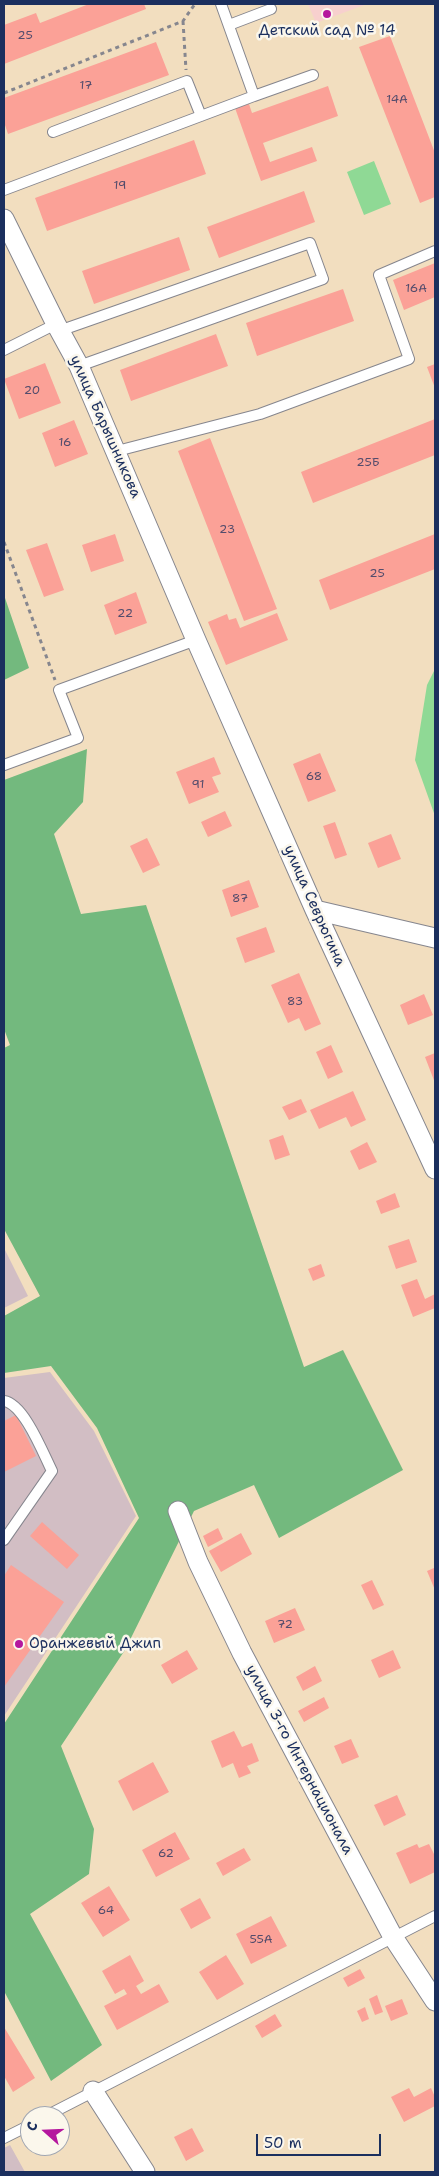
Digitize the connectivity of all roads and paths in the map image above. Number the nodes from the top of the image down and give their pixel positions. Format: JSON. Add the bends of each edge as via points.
{"nodes":[{"id":1,"x":195,"y":4,"type":"edge"},
{"id":2,"x":221,"y":4,"type":"edge"},
{"id":3,"x":271,"y":9,"type":"dead end"},
{"id":4,"x":184,"y":21,"type":"junction"},
{"id":5,"x":229,"y":25,"type":"junction"},
{"id":6,"x":313,"y":75,"type":"dead end"},
{"id":7,"x":187,"y":81,"type":"junction"},
{"id":8,"x":4,"y":93,"type":"edge"},
{"id":9,"x":254,"y":96,"type":"junction"},
{"id":10,"x":201,"y":116,"type":"junction"},
{"id":11,"x":53,"y":132,"type":"dead end"},
{"id":12,"x":4,"y":190,"type":"edge"},
{"id":13,"x":4,"y":219,"type":"edge"},
{"id":14,"x":435,"y":251,"type":"edge"},
{"id":15,"x":57,"y":328,"type":"junction"},
{"id":16,"x":4,"y":350,"type":"edge"},
{"id":17,"x":79,"y":366,"type":"junction"},
{"id":18,"x":117,"y":451,"type":"junction"},
{"id":19,"x":4,"y":542,"type":"edge"},
{"id":20,"x":196,"y":640,"type":"junction"},
{"id":21,"x":58,"y":690,"type":"junction"},
{"id":22,"x":4,"y":764,"type":"edge"},
{"id":23,"x":315,"y":910,"type":"junction"},
{"id":24,"x":435,"y":938,"type":"edge"},
{"id":25,"x":435,"y":1169,"type":"edge"},
{"id":26,"x":4,"y":1401,"type":"edge"},
{"id":27,"x":178,"y":1511,"type":"dead end"},
{"id":28,"x":4,"y":1540,"type":"edge"},
{"id":29,"x":435,"y":1916,"type":"edge"},
{"id":30,"x":394,"y":1937,"type":"junction"},
{"id":31,"x":435,"y":2001,"type":"edge"},
{"id":32,"x":92,"y":2091,"type":"junction"},
{"id":33,"x":64,"y":2106,"type":"edge"},
{"id":34,"x":20,"y":2129,"type":"edge"},
{"id":35,"x":4,"y":2138,"type":"edge"},
{"id":36,"x":145,"y":2172,"type":"edge"}],
"edges":[{"from":1,"to":4,"type":"path"},
{"from":2,"to":5,"type":"lane"},
{"from":3,"to":5,"type":"lane"},
{"from":4,"to":7,"type":"path"},
{"from":4,"to":8,"type":"path"},
{"from":5,"to":9,"type":"lane"},
{"from":6,"to":9,"type":"lane"},
{"from":7,"to":10,"type":"lane"},
{"from":7,"to":11,"type":"lane"},
{"from":9,"to":10,"type":"lane"},
{"from":10,"to":12,"type":"lane"},
{"from":13,"to":15,"type":"street","name":"улица Барышникова"},
{"from":14,"to":18,"type":"lane","via":[[379,275],[408,359],[260,414]]},
{"from":15,"to":16,"type":"lane"},
{"from":15,"to":17,"type":"street","name":"улица Барышникова"},
{"from":15,"to":17,"type":"lane","via":[[310,243],[323,278]]},
{"from":17,"to":18,"type":"street","name":"улица Барышникова"},
{"from":18,"to":20,"type":"street","name":"улица Барышникова"},
{"from":19,"to":21,"type":"path"},
{"from":20,"to":21,"type":"lane"},
{"from":20,"to":23,"type":"street","name":"улица Севрюгина"},
{"from":21,"to":22,"type":"lane","via":[[78,738]]},
{"from":23,"to":24,"type":"street"},
{"from":23,"to":25,"type":"street","name":"улица Севрюгина"},
{"from":26,"to":28,"type":"lane","via":[[24,1417],[52,1470]]},
{"from":27,"to":30,"type":"street","name":"улица 3-го Интернационала","via":[[198,1562],[242,1653]]},
{"from":29,"to":30,"type":"lane"},
{"from":30,"to":31,"type":"street","name":"улица 3-го Интернационала"},
{"from":30,"to":32,"type":"lane"},
{"from":32,"to":33,"type":"lane"},
{"from":32,"to":36,"type":"street"},
{"from":34,"to":35,"type":"lane"}]}
